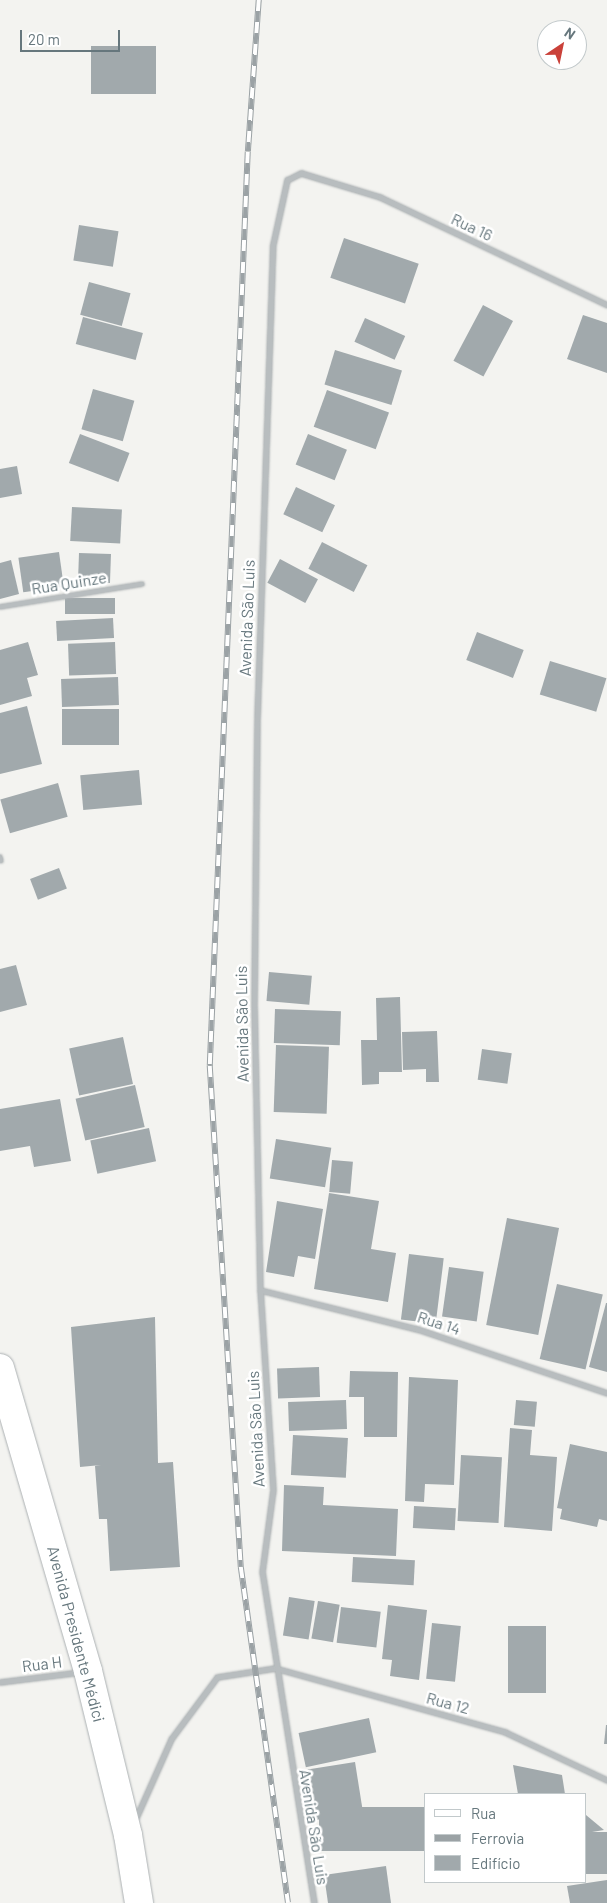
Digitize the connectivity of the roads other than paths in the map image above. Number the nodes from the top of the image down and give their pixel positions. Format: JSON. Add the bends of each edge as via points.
{"nodes":[{"id":1,"x":324,"y":178,"type":"joint"},
{"id":2,"x":607,"y":305,"type":"edge"},
{"id":3,"x":142,"y":584,"type":"dead end"},
{"id":4,"x":0,"y":607,"type":"edge"},
{"id":5,"x":260,"y":1290,"type":"junction"},
{"id":6,"x":0,"y":1368,"type":"edge"},
{"id":7,"x":607,"y":1393,"type":"edge"},
{"id":8,"x":275,"y":1668,"type":"junction"},
{"id":9,"x":88,"y":1671,"type":"junction"},
{"id":10,"x":0,"y":1682,"type":"edge"},
{"id":11,"x":607,"y":1780,"type":"edge"},
{"id":12,"x":128,"y":1835,"type":"junction"},
{"id":13,"x":139,"y":1903,"type":"edge"},
{"id":14,"x":314,"y":1903,"type":"edge"}],
"edges":[{"from":1,"to":2,"type":"street","name":"Rua 16","via":[[380,197]]},
{"from":1,"to":5,"type":"street","name":"Avenida São Luis","via":[[301,173],[287,180],[273,244],[256,729],[254,1005]]},
{"from":3,"to":4,"type":"lane","name":"Rua Quinze"},
{"from":5,"to":7,"type":"street","name":"Rua 14","via":[[417,1328]]},
{"from":5,"to":8,"type":"street","name":"Avenida São Luis","via":[[273,1490],[262,1572]]},
{"from":6,"to":9,"type":"main road","name":"Avenida Presidente Médici"},
{"from":8,"to":11,"type":"street","name":"Rua 12","via":[[505,1732]]},
{"from":8,"to":12,"type":"street","via":[[217,1676],[171,1739]]},
{"from":8,"to":14,"type":"street","name":"Avenida São Luis"},
{"from":9,"to":10,"type":"street","name":"Rua H"},
{"from":9,"to":12,"type":"main road","name":"Avenida Presidente Médici"},
{"from":12,"to":13,"type":"main road","name":"Avenida Presidente Médici"}]}
